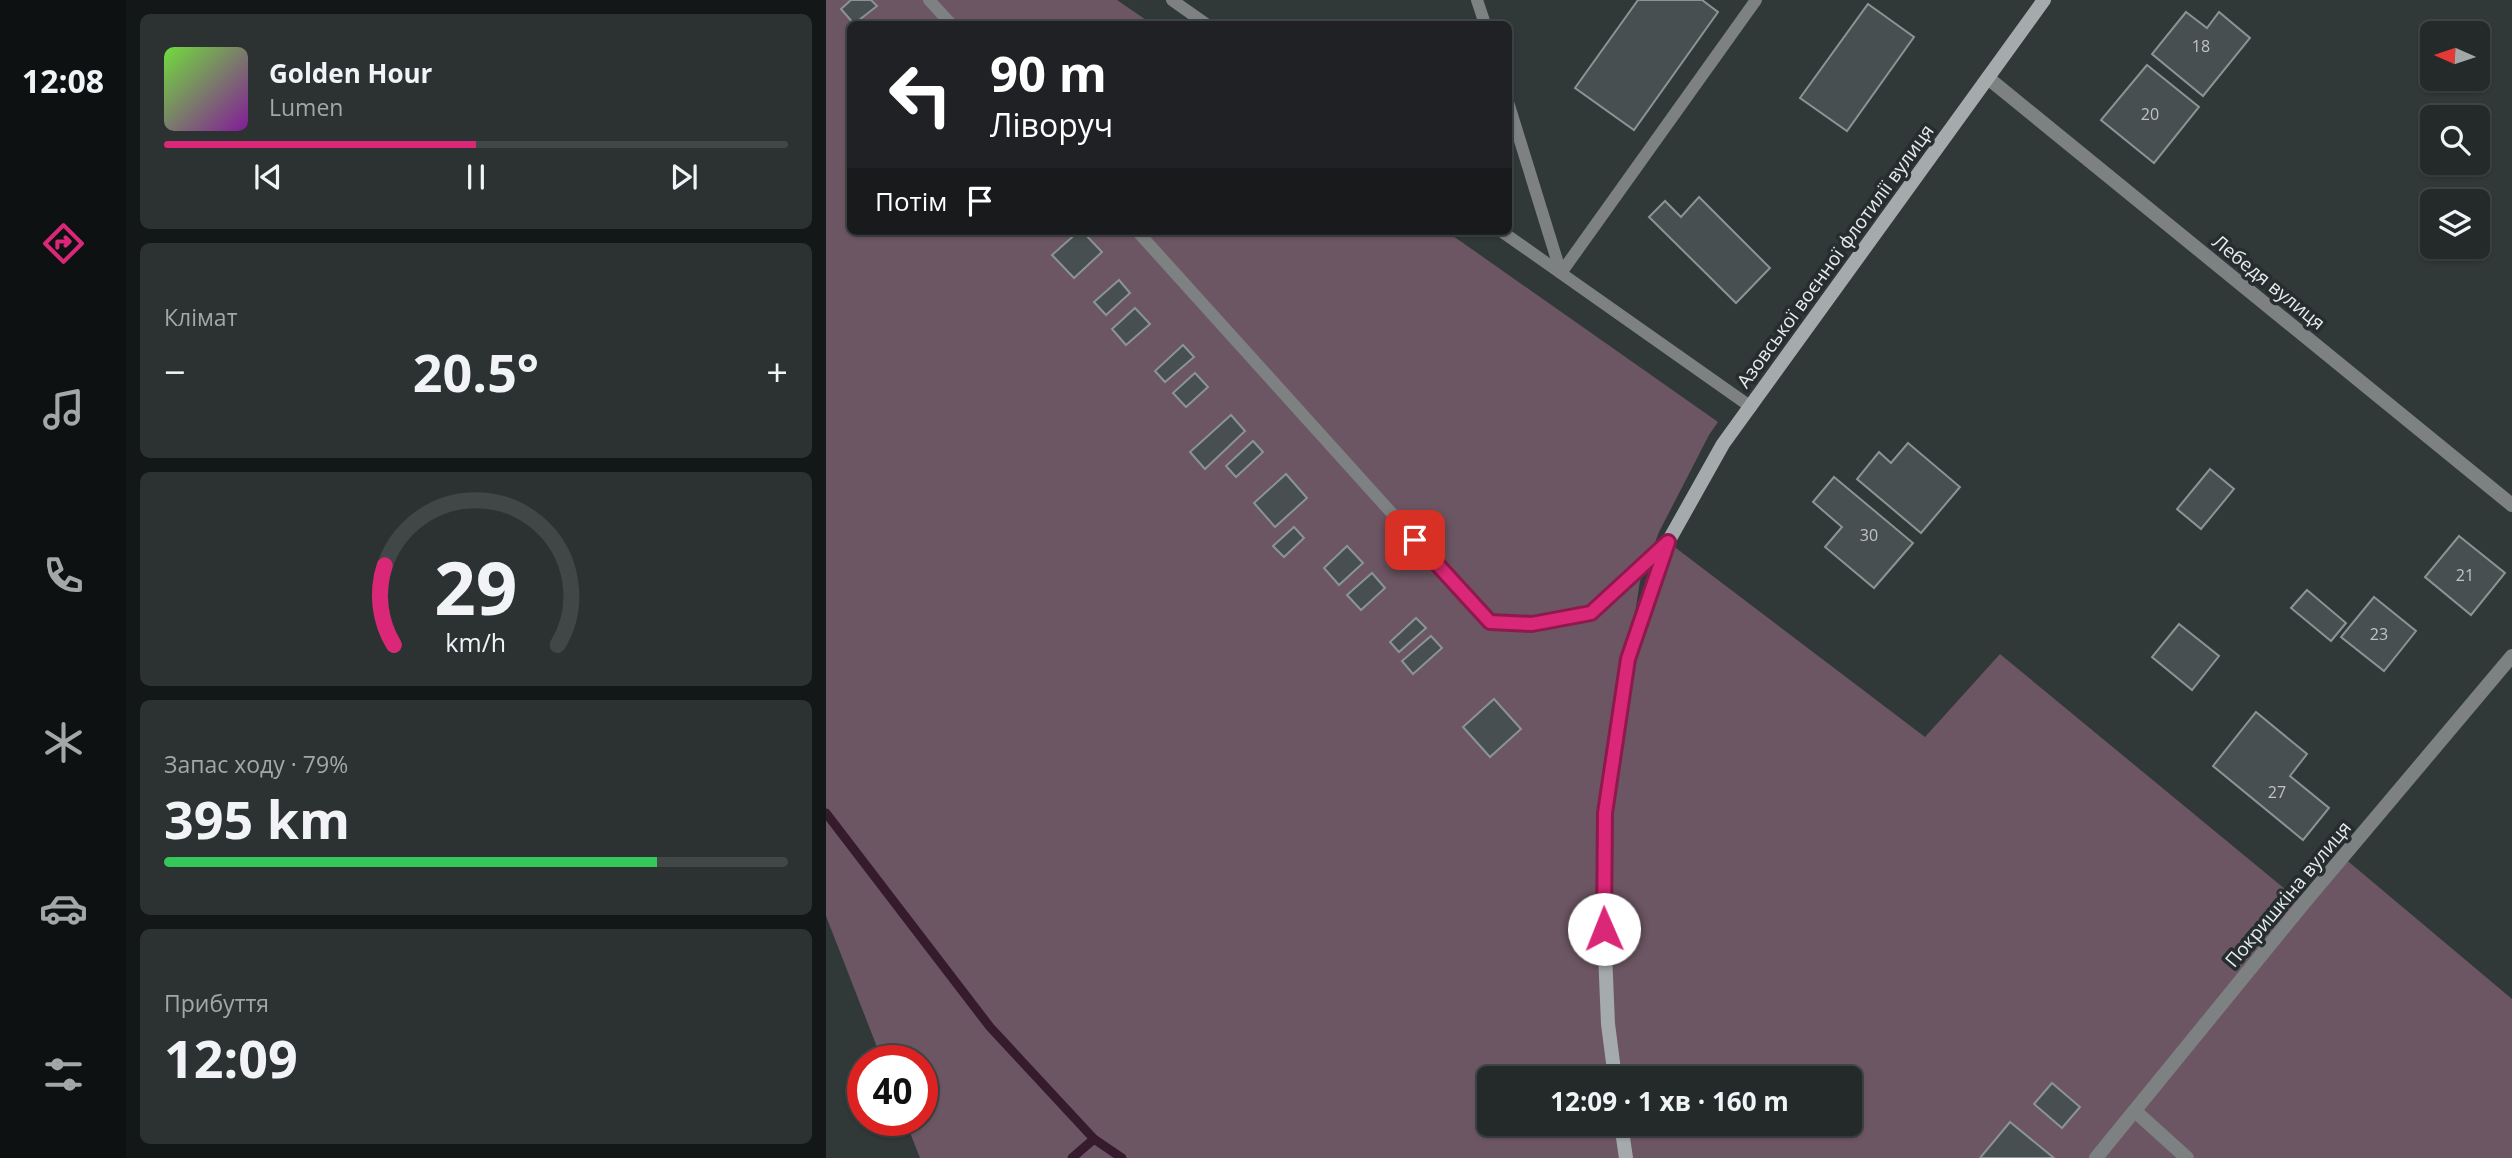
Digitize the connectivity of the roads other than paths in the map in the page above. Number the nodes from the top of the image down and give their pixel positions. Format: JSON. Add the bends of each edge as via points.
{"nodes":[{"id":1,"x":929,"y":0,"type":"edge"},
{"id":2,"x":1172,"y":0,"type":"edge"},
{"id":3,"x":1477,"y":0,"type":"edge"},
{"id":4,"x":1756,"y":0,"type":"edge"},
{"id":5,"x":2044,"y":0,"type":"edge"},
{"id":6,"x":948,"y":21,"type":"edge"},
{"id":7,"x":1202,"y":21,"type":"edge"},
{"id":8,"x":1484,"y":21,"type":"edge"},
{"id":9,"x":1988,"y":78,"type":"junction"},
{"id":10,"x":1512,"y":115,"type":"edge"},
{"id":11,"x":1141,"y":235,"type":"edge"},
{"id":12,"x":1506,"y":235,"type":"edge"},
{"id":13,"x":1560,"y":273,"type":"junction"},
{"id":14,"x":1751,"y":407,"type":"junction"},
{"id":15,"x":2512,"y":505,"type":"edge"},
{"id":16,"x":1668,"y":542,"type":"junction"},
{"id":17,"x":2512,"y":656,"type":"edge"},
{"id":18,"x":1613,"y":1066,"type":"edge"},
{"id":19,"x":2135,"y":1111,"type":"junction"},
{"id":20,"x":1623,"y":1136,"type":"edge"},
{"id":21,"x":1626,"y":1158,"type":"edge"},
{"id":22,"x":2096,"y":1158,"type":"edge"},
{"id":23,"x":2187,"y":1158,"type":"edge"}],
"edges":[{"from":1,"to":6,"type":"lane"},
{"from":2,"to":7,"type":"lane"},
{"from":3,"to":8,"type":"lane"},
{"from":4,"to":13,"type":"lane"},
{"from":5,"to":9,"type":"street","name":"Азовської воєнної флотилії вулиця"},
{"from":9,"to":14,"type":"street","name":"Азовської воєнної флотилії вулиця"},
{"from":9,"to":15,"type":"street","name":"Лебедя вулиця"},
{"from":10,"to":13,"type":"lane"},
{"from":11,"to":16,"type":"lane","via":[[1490,622],[1532,624],[1591,613]]},
{"from":12,"to":13,"type":"lane"},
{"from":13,"to":14,"type":"lane"},
{"from":14,"to":16,"type":"street","name":"Азовської воєнної флотилії вулиця","via":[[1723,444]]},
{"from":16,"to":18,"type":"street","name":"Азовської воєнної флотилії вулиця","via":[[1628,659],[1605,813],[1603,905]]},
{"from":17,"to":19,"type":"street","name":"Покришкіна вулиця"},
{"from":19,"to":22,"type":"street","name":"Покришкіна вулиця"},
{"from":19,"to":23,"type":"street"},
{"from":20,"to":21,"type":"street"}]}
